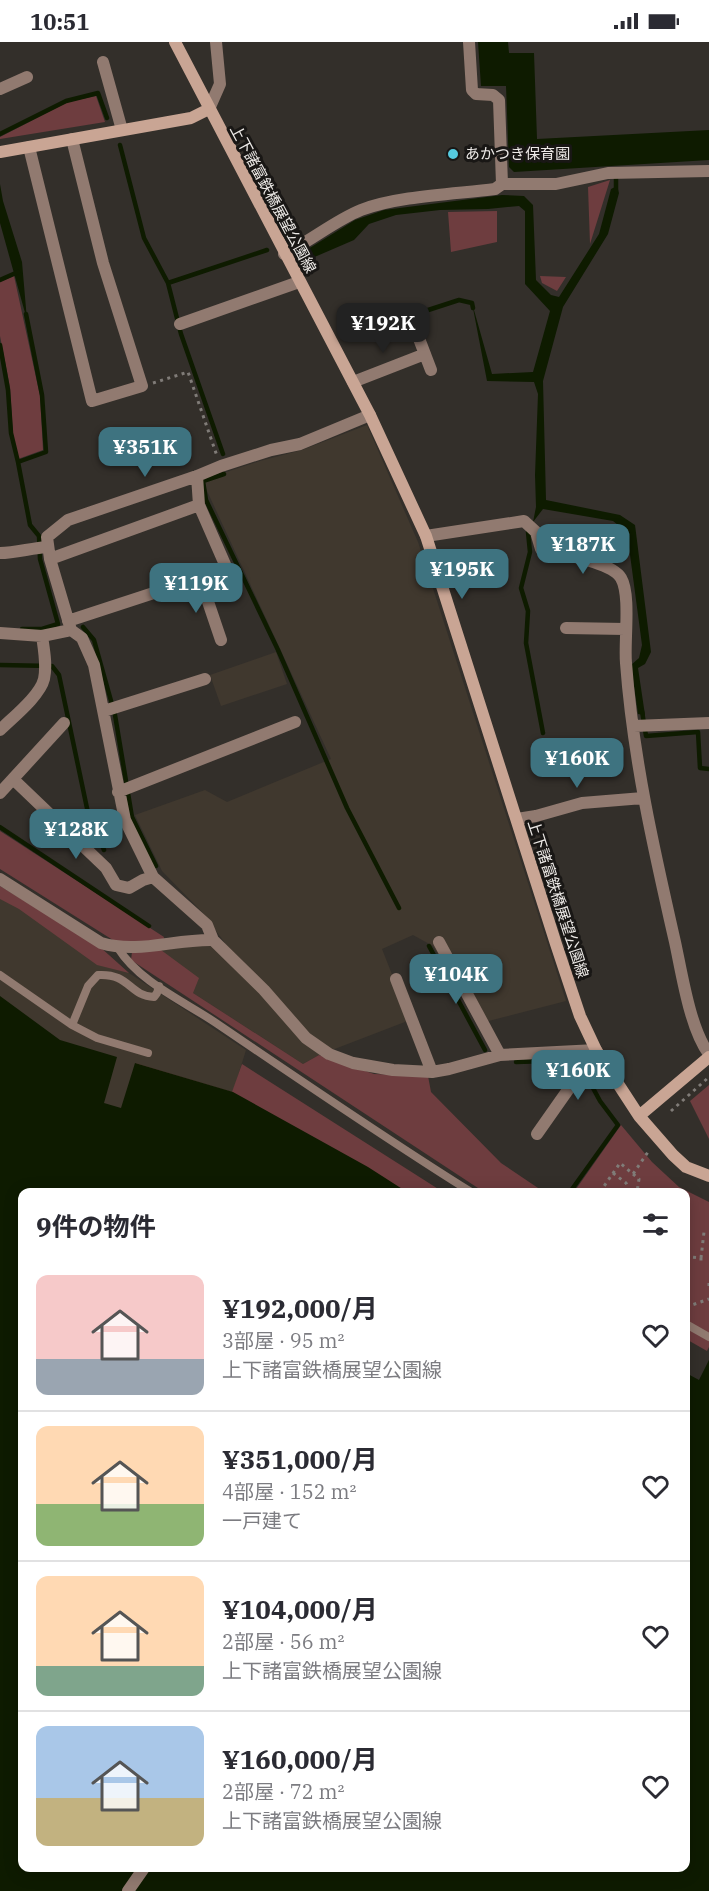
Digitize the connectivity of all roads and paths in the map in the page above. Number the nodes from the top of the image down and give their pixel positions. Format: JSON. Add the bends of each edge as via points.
{"nodes":[{"id":1,"x":175,"y":42,"type":"edge"},
{"id":2,"x":216,"y":42,"type":"edge"},
{"id":3,"x":469,"y":42,"type":"edge"},
{"id":4,"x":103,"y":62,"type":"dead end"},
{"id":5,"x":27,"y":77,"type":"dead end"},
{"id":6,"x":0,"y":89,"type":"edge"},
{"id":7,"x":209,"y":109,"type":"junction"},
{"id":8,"x":122,"y":130,"type":"junction"},
{"id":9,"x":72,"y":139,"type":"junction"},
{"id":10,"x":29,"y":147,"type":"junction"},
{"id":11,"x":0,"y":152,"type":"edge"},
{"id":12,"x":709,"y":171,"type":"edge"},
{"id":13,"x":502,"y":184,"type":"junction"},
{"id":14,"x":284,"y":254,"type":"junction"},
{"id":15,"x":299,"y":282,"type":"junction"},
{"id":16,"x":180,"y":324,"type":"dead end"},
{"id":17,"x":418,"y":336,"type":"dead end"},
{"id":18,"x":425,"y":354,"type":"junction"},
{"id":19,"x":431,"y":370,"type":"dead end"},
{"id":20,"x":353,"y":382,"type":"junction"},
{"id":21,"x":142,"y":386,"type":"junction"},
{"id":22,"x":370,"y":415,"type":"junction"},
{"id":23,"x":221,"y":466,"type":"junction"},
{"id":24,"x":197,"y":476,"type":"junction"},
{"id":25,"x":200,"y":505,"type":"junction"},
{"id":26,"x":426,"y":536,"type":"junction"},
{"id":27,"x":44,"y":551,"type":"junction"},
{"id":28,"x":0,"y":553,"type":"edge"},
{"id":29,"x":200,"y":578,"type":"junction"},
{"id":30,"x":70,"y":626,"type":"junction"},
{"id":31,"x":566,"y":628,"type":"dead end"},
{"id":32,"x":625,"y":629,"type":"junction"},
{"id":33,"x":0,"y":633,"type":"edge"},
{"id":34,"x":42,"y":636,"type":"junction"},
{"id":35,"x":221,"y":640,"type":"dead end"},
{"id":36,"x":205,"y":679,"type":"dead end"},
{"id":37,"x":104,"y":711,"type":"junction"},
{"id":38,"x":295,"y":722,"type":"dead end"},
{"id":39,"x":64,"y":723,"type":"dead end"},
{"id":40,"x":709,"y":723,"type":"edge"},
{"id":41,"x":634,"y":726,"type":"junction"},
{"id":42,"x":0,"y":730,"type":"edge"},
{"id":43,"x":12,"y":779,"type":"junction"},
{"id":44,"x":118,"y":792,"type":"junction"},
{"id":45,"x":0,"y":793,"type":"edge"},
{"id":46,"x":643,"y":798,"type":"junction"},
{"id":47,"x":83,"y":818,"type":"dead end"},
{"id":48,"x":517,"y":819,"type":"junction"},
{"id":49,"x":69,"y":833,"type":"junction"},
{"id":50,"x":153,"y":877,"type":"junction"},
{"id":51,"x":0,"y":879,"type":"edge"},
{"id":52,"x":213,"y":940,"type":"junction"},
{"id":53,"x":439,"y":942,"type":"dead end"},
{"id":54,"x":118,"y":948,"type":"junction"},
{"id":55,"x":0,"y":975,"type":"edge"},
{"id":56,"x":396,"y":979,"type":"dead end"},
{"id":57,"x":159,"y":986,"type":"junction"},
{"id":58,"x":72,"y":1025,"type":"junction"},
{"id":59,"x":596,"y":1050,"type":"junction"},
{"id":60,"x":148,"y":1053,"type":"dead end"},
{"id":61,"x":500,"y":1055,"type":"junction"},
{"id":62,"x":709,"y":1055,"type":"edge"},
{"id":63,"x":432,"y":1072,"type":"junction"},
{"id":64,"x":709,"y":1077,"type":"edge"},
{"id":65,"x":671,"y":1111,"type":"dead end"},
{"id":66,"x":639,"y":1116,"type":"junction"},
{"id":67,"x":537,"y":1134,"type":"dead end"},
{"id":68,"x":648,"y":1152,"type":"dead end"},
{"id":69,"x":614,"y":1173,"type":"junction"},
{"id":70,"x":633,"y":1174,"type":"junction"},
{"id":71,"x":709,"y":1176,"type":"edge"},
{"id":72,"x":465,"y":1188,"type":"edge"},
{"id":73,"x":603,"y":1188,"type":"edge"},
{"id":74,"x":628,"y":1188,"type":"edge"},
{"id":75,"x":638,"y":1188,"type":"edge"},
{"id":76,"x":704,"y":1232,"type":"dead end"},
{"id":77,"x":690,"y":1257,"type":"edge"},
{"id":78,"x":701,"y":1258,"type":"junction"},
{"id":79,"x":702,"y":1264,"type":"dead end"},
{"id":80,"x":709,"y":1299,"type":"edge"},
{"id":81,"x":690,"y":1305,"type":"edge"},
{"id":82,"x":690,"y":1326,"type":"edge"},
{"id":83,"x":709,"y":1337,"type":"edge"},
{"id":84,"x":141,"y":1872,"type":"edge"},
{"id":85,"x":128,"y":1891,"type":"edge"}],
"edges":[{"from":1,"to":7,"type":"street","name":"上下諸富鉄橋展望公園線"},
{"from":2,"to":7,"type":"street","via":[[220,84]]},
{"from":3,"to":13,"type":"street","via":[[472,90],[476,94],[494,95],[498,100]]},
{"from":4,"to":8,"type":"street"},
{"from":5,"to":6,"type":"street"},
{"from":7,"to":8,"type":"street","via":[[191,118]]},
{"from":7,"to":14,"type":"street","name":"上下諸富鉄橋展望公園線"},
{"from":8,"to":9,"type":"street"},
{"from":9,"to":10,"type":"street"},
{"from":9,"to":21,"type":"street","via":[[103,262]]},
{"from":10,"to":11,"type":"street"},
{"from":10,"to":21,"type":"street","via":[[92,401]]},
{"from":12,"to":13,"type":"street","via":[[608,173],[556,184]]},
{"from":13,"to":14,"type":"street","via":[[495,189],[364,209]]},
{"from":14,"to":15,"type":"street","name":"上下諸富鉄橋展望公園線"},
{"from":15,"to":16,"type":"street"},
{"from":15,"to":20,"type":"street","name":"上下諸富鉄橋展望公園線"},
{"from":17,"to":18,"type":"street"},
{"from":18,"to":19,"type":"street"},
{"from":18,"to":20,"type":"street"},
{"from":20,"to":22,"type":"street","name":"上下諸富鉄橋展望公園線"},
{"from":21,"to":23,"type":"path","via":[[188,372]]},
{"from":22,"to":23,"type":"street","via":[[300,444]]},
{"from":22,"to":26,"type":"street","name":"上下諸富鉄橋展望公園線"},
{"from":23,"to":24,"type":"street"},
{"from":24,"to":25,"type":"street"},
{"from":24,"to":27,"type":"street","via":[[69,520],[47,537]]},
{"from":25,"to":27,"type":"street"},
{"from":25,"to":29,"type":"street","via":[[227,569]]},
{"from":26,"to":32,"type":"street","via":[[524,521],[536,532],[541,549],[611,567],[621,576],[626,591]]},
{"from":26,"to":48,"type":"street","name":"上下諸富鉄橋展望公園線"},
{"from":27,"to":28,"type":"street"},
{"from":27,"to":30,"type":"street"},
{"from":29,"to":30,"type":"street"},
{"from":29,"to":35,"type":"street"},
{"from":30,"to":34,"type":"street"},
{"from":30,"to":37,"type":"street","via":[[82,638],[94,665]]},
{"from":31,"to":32,"type":"street"},
{"from":32,"to":41,"type":"street"},
{"from":33,"to":34,"type":"street"},
{"from":34,"to":42,"type":"street","via":[[43,682]]},
{"from":36,"to":37,"type":"street"},
{"from":37,"to":44,"type":"street"},
{"from":38,"to":44,"type":"street"},
{"from":39,"to":43,"type":"street"},
{"from":40,"to":41,"type":"street"},
{"from":41,"to":46,"type":"street"},
{"from":43,"to":45,"type":"street"},
{"from":43,"to":49,"type":"street"},
{"from":44,"to":50,"type":"street","via":[[124,820]]},
{"from":46,"to":48,"type":"street","via":[[582,803]]},
{"from":46,"to":62,"type":"street","via":[[686,993],[701,1044]]},
{"from":47,"to":49,"type":"street"},
{"from":48,"to":59,"type":"street","name":"上下諸富鉄橋展望公園線","via":[[580,1016]]},
{"from":49,"to":50,"type":"street","via":[[106,868],[116,885],[129,888]]},
{"from":50,"to":52,"type":"street","via":[[207,925]]},
{"from":51,"to":54,"type":"street","via":[[101,943]]},
{"from":52,"to":54,"type":"street"},
{"from":52,"to":63,"type":"street","via":[[306,1038],[329,1054],[353,1064]]},
{"from":53,"to":61,"type":"street"},
{"from":54,"to":57,"type":"lane","via":[[126,960]]},
{"from":55,"to":58,"type":"lane"},
{"from":56,"to":63,"type":"street"},
{"from":57,"to":58,"type":"lane","via":[[154,997],[144,996],[119,977],[98,975],[88,986]]},
{"from":57,"to":72,"type":"lane"},
{"from":58,"to":60,"type":"lane","via":[[97,1038]]},
{"from":59,"to":61,"type":"street"},
{"from":59,"to":66,"type":"street","name":"上下諸富鉄橋展望公園線"},
{"from":59,"to":67,"type":"street"},
{"from":61,"to":63,"type":"street"},
{"from":62,"to":66,"type":"street"},
{"from":64,"to":65,"type":"path"},
{"from":66,"to":71,"type":"street","name":"上下諸富鉄橋展望公園線","via":[[686,1167]]},
{"from":68,"to":70,"type":"path"},
{"from":69,"to":70,"type":"path","via":[[620,1164]]},
{"from":69,"to":73,"type":"path"},
{"from":69,"to":74,"type":"path"},
{"from":70,"to":75,"type":"path","via":[[639,1179]]},
{"from":76,"to":78,"type":"path"},
{"from":77,"to":78,"type":"path"},
{"from":78,"to":79,"type":"path"},
{"from":80,"to":81,"type":"path"},
{"from":82,"to":83,"type":"lane"},
{"from":84,"to":85,"type":"street"}]}
